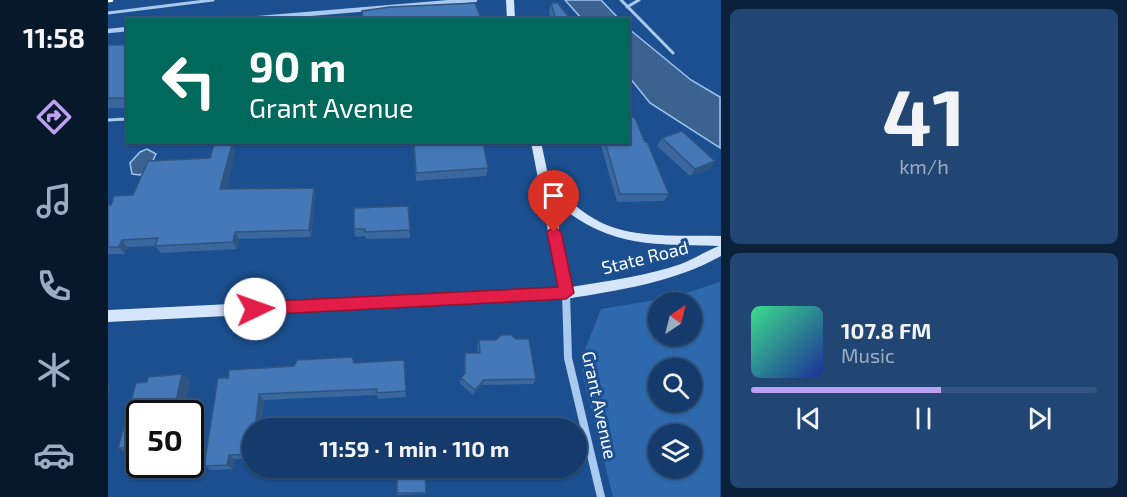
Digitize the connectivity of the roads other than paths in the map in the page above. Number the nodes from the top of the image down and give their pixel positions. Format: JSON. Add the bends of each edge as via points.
{"nodes":[{"id":1,"x":213,"y":0,"type":"edge"},
{"id":2,"x":475,"y":0,"type":"edge"},
{"id":3,"x":510,"y":0,"type":"edge"},
{"id":4,"x":621,"y":0,"type":"edge"},
{"id":5,"x":639,"y":0,"type":"edge"},
{"id":6,"x":419,"y":2,"type":"edge"},
{"id":7,"x":627,"y":7,"type":"junction"},
{"id":8,"x":310,"y":12,"type":"junction"},
{"id":9,"x":108,"y":13,"type":"edge"},
{"id":10,"x":255,"y":18,"type":"edge"},
{"id":11,"x":309,"y":18,"type":"edge"},
{"id":12,"x":511,"y":18,"type":"edge"},
{"id":13,"x":126,"y":29,"type":"edge"},
{"id":14,"x":108,"y":31,"type":"edge"},
{"id":15,"x":673,"y":53,"type":"dead end"},
{"id":16,"x":126,"y":118,"type":"edge"},
{"id":17,"x":108,"y":120,"type":"edge"},
{"id":18,"x":536,"y":144,"type":"edge"},
{"id":19,"x":545,"y":186,"type":"junction"},
{"id":20,"x":720,"y":241,"type":"edge"},
{"id":21,"x":720,"y":250,"type":"edge"},
{"id":22,"x":566,"y":293,"type":"junction"},
{"id":23,"x":108,"y":316,"type":"edge"},
{"id":24,"x":601,"y":497,"type":"edge"}],
"edges":[{"from":1,"to":9,"type":"lane"},
{"from":2,"to":6,"type":"street"},
{"from":3,"to":12,"type":"main road"},
{"from":4,"to":7,"type":"lane"},
{"from":5,"to":7,"type":"lane"},
{"from":6,"to":8,"type":"street"},
{"from":7,"to":15,"type":"lane"},
{"from":8,"to":10,"type":"street"},
{"from":8,"to":11,"type":"lane"},
{"from":13,"to":14,"type":"street"},
{"from":16,"to":17,"type":"lane"},
{"from":18,"to":19,"type":"main road","name":"Grant Avenue"},
{"from":19,"to":20,"type":"main road","via":[[604,229],[649,239]]},
{"from":19,"to":22,"type":"main road","name":"Grant Avenue"},
{"from":21,"to":22,"type":"main road","name":"State Road","via":[[703,261],[623,284]]},
{"from":22,"to":23,"type":"main road","name":"State Road"},
{"from":22,"to":24,"type":"street","name":"Grant Avenue","via":[[568,358]]}]}
